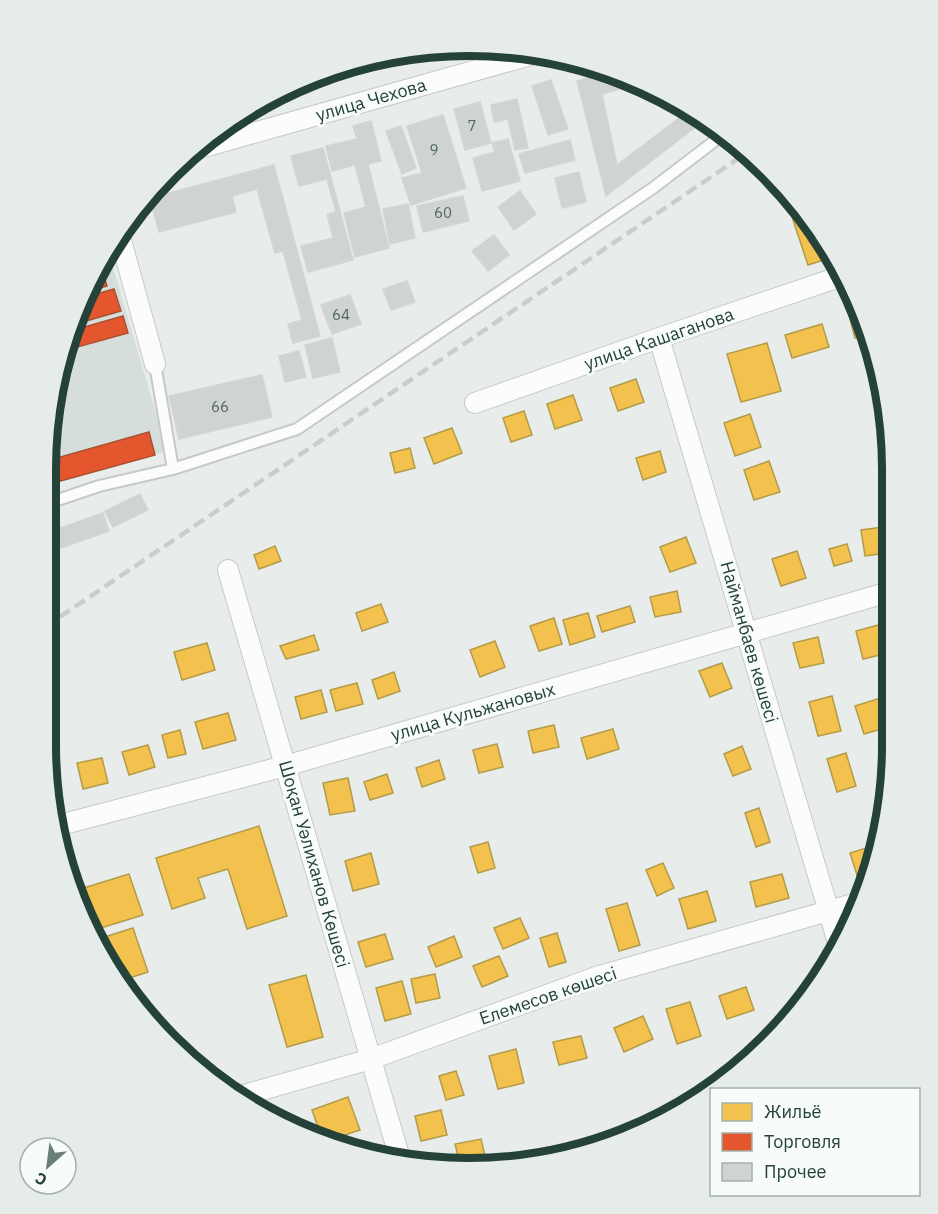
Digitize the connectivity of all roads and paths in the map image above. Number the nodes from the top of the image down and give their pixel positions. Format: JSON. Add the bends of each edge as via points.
{"nodes":[{"id":1,"x":519,"y":59,"type":"edge"},
{"id":2,"x":718,"y":139,"type":"edge"},
{"id":3,"x":213,"y":144,"type":"edge"},
{"id":4,"x":122,"y":244,"type":"edge"},
{"id":5,"x":836,"y":278,"type":"edge"},
{"id":6,"x":659,"y":338,"type":"junction"},
{"id":7,"x":155,"y":364,"type":"joint"},
{"id":8,"x":476,"y":404,"type":"dead end"},
{"id":9,"x":173,"y":469,"type":"junction"},
{"id":10,"x":56,"y":501,"type":"edge"},
{"id":11,"x":228,"y":570,"type":"dead end"},
{"id":12,"x":882,"y":594,"type":"edge"},
{"id":13,"x":747,"y":634,"type":"junction"},
{"id":14,"x":285,"y":766,"type":"junction"},
{"id":15,"x":63,"y":824,"type":"edge"},
{"id":16,"x":850,"y":905,"type":"edge"},
{"id":17,"x":829,"y":911,"type":"junction"},
{"id":18,"x":836,"y":935,"type":"edge"},
{"id":19,"x":371,"y":1059,"type":"junction"},
{"id":20,"x":247,"y":1094,"type":"edge"},
{"id":21,"x":398,"y":1152,"type":"edge"}],
"edges":[{"from":1,"to":3,"type":"street","name":"улица Чехова"},
{"from":2,"to":9,"type":"lane","via":[[653,188],[297,429]]},
{"from":4,"to":7,"type":"street"},
{"from":5,"to":6,"type":"street","name":"улица Кашаганова"},
{"from":6,"to":8,"type":"street","name":"улица Кашаганова"},
{"from":6,"to":13,"type":"street","name":"Найманбаев көшесі"},
{"from":7,"to":9,"type":"lane"},
{"from":9,"to":10,"type":"lane"},
{"from":11,"to":14,"type":"street","name":"Шоқан Уәлиханов Көшесі"},
{"from":12,"to":13,"type":"street","name":"улица Кульжановых"},
{"from":13,"to":14,"type":"street","name":"улица Кульжановых"},
{"from":13,"to":17,"type":"street","name":"Найманбаев көшесі"},
{"from":14,"to":15,"type":"street","name":"улица Кульжановых"},
{"from":14,"to":19,"type":"street","name":"Шоқан Уәлиханов Көшесі"},
{"from":16,"to":17,"type":"street","name":"Елемесов көшесі"},
{"from":17,"to":18,"type":"street","name":"Найманбаев көшесі"},
{"from":17,"to":19,"type":"street","name":"Елемесов көшесі","via":[[599,976]]},
{"from":19,"to":20,"type":"street","name":"Елемесов көшесі"},
{"from":19,"to":21,"type":"street","name":"Шоқан Уәлиханов Көшесі"}]}
